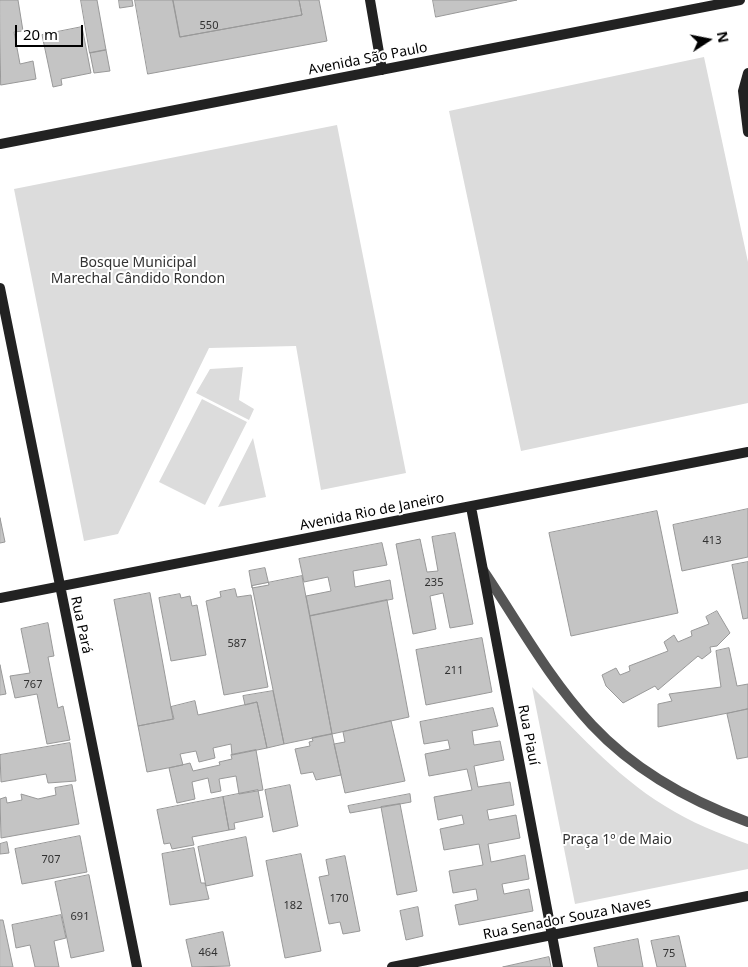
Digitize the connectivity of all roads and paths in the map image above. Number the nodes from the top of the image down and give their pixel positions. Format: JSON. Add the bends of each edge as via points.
{"nodes":[{"id":1,"x":370,"y":0,"type":"edge"},
{"id":2,"x":740,"y":0,"type":"edge"},
{"id":3,"x":382,"y":70,"type":"junction"},
{"id":4,"x":748,"y":73,"type":"edge"},
{"id":5,"x":748,"y":132,"type":"edge"},
{"id":6,"x":0,"y":144,"type":"edge"},
{"id":7,"x":0,"y":288,"type":"edge"},
{"id":8,"x":748,"y":452,"type":"edge"},
{"id":9,"x":472,"y":507,"type":"junction"},
{"id":10,"x":483,"y":570,"type":"junction"},
{"id":11,"x":59,"y":587,"type":"junction"},
{"id":12,"x":0,"y":598,"type":"edge"},
{"id":13,"x":748,"y":822,"type":"edge"},
{"id":14,"x":748,"y":896,"type":"edge"},
{"id":15,"x":552,"y":937,"type":"junction"},
{"id":16,"x":137,"y":967,"type":"edge"},
{"id":17,"x":392,"y":967,"type":"edge"},
{"id":18,"x":558,"y":967,"type":"edge"}],
"edges":[{"from":1,"to":3,"type":"street"},
{"from":2,"to":3,"type":"street","name":"Avenida São Paulo"},
{"from":3,"to":6,"type":"street","name":"Avenida São Paulo"},
{"from":4,"to":5,"type":"street","via":[[743,91]]},
{"from":7,"to":11,"type":"street","name":"Rua Pará"},
{"from":8,"to":9,"type":"street","name":"Avenida Rio de Janeiro"},
{"from":9,"to":10,"type":"street","name":"Rua Piauí"},
{"from":9,"to":11,"type":"street","name":"Avenida Rio de Janeiro"},
{"from":10,"to":13,"type":"street","via":[[572,702],[617,750],[692,799]]},
{"from":10,"to":15,"type":"street","name":"Rua Piauí"},
{"from":11,"to":12,"type":"street","name":"Avenida Rio de Janeiro"},
{"from":11,"to":16,"type":"street","name":"Rua Pará"},
{"from":14,"to":15,"type":"street","name":"Rua Senador Souza Naves"},
{"from":15,"to":17,"type":"street","name":"Rua Senador Souza Naves"},
{"from":15,"to":18,"type":"street","name":"Rua Piauí"}]}
